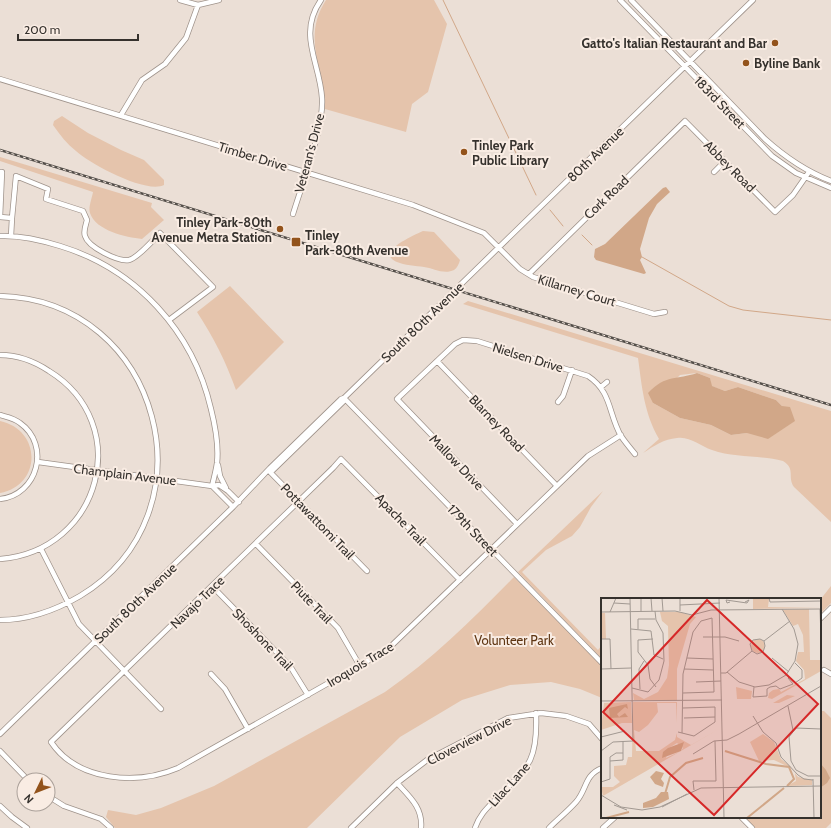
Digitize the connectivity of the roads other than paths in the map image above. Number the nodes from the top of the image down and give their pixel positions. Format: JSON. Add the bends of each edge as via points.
{"nodes":[{"id":1,"x":180,"y":0,"type":"edge"},
{"id":2,"x":219,"y":0,"type":"edge"},
{"id":3,"x":321,"y":0,"type":"edge"},
{"id":4,"x":620,"y":0,"type":"edge"},
{"id":5,"x":631,"y":0,"type":"edge"},
{"id":6,"x":753,"y":0,"type":"edge"},
{"id":7,"x":198,"y":5,"type":"junction"},
{"id":8,"x":690,"y":61,"type":"junction"},
{"id":9,"x":684,"y":66,"type":"junction"},
{"id":10,"x":0,"y":79,"type":"edge"},
{"id":11,"x":122,"y":115,"type":"junction"},
{"id":12,"x":685,"y":120,"type":"joint"},
{"id":13,"x":725,"y":162,"type":"junction"},
{"id":14,"x":305,"y":171,"type":"junction"},
{"id":15,"x":0,"y":172,"type":"edge"},
{"id":16,"x":714,"y":172,"type":"dead end"},
{"id":17,"x":810,"y":172,"type":"junction"},
{"id":18,"x":805,"y":178,"type":"junction"},
{"id":19,"x":831,"y":181,"type":"edge"},
{"id":20,"x":831,"y":188,"type":"edge"},
{"id":21,"x":293,"y":214,"type":"dead end"},
{"id":22,"x":12,"y":218,"type":"junction"},
{"id":23,"x":0,"y":236,"type":"edge"},
{"id":24,"x":11,"y":236,"type":"junction"},
{"id":25,"x":499,"y":247,"type":"junction"},
{"id":26,"x":101,"y":251,"type":"junction"},
{"id":27,"x":111,"y":256,"type":"junction"},
{"id":28,"x":96,"y":261,"type":"junction"},
{"id":29,"x":106,"y":266,"type":"junction"},
{"id":30,"x":529,"y":274,"type":"junction"},
{"id":31,"x":0,"y":296,"type":"edge"},
{"id":32,"x":665,"y":312,"type":"dead end"},
{"id":33,"x":169,"y":320,"type":"junction"},
{"id":34,"x":0,"y":355,"type":"edge"},
{"id":35,"x":437,"y":360,"type":"junction"},
{"id":36,"x":572,"y":370,"type":"junction"},
{"id":37,"x":608,"y":382,"type":"dead end"},
{"id":38,"x":601,"y":387,"type":"junction"},
{"id":39,"x":344,"y":398,"type":"junction"},
{"id":40,"x":397,"y":399,"type":"joint"},
{"id":41,"x":558,"y":402,"type":"dead end"},
{"id":42,"x":0,"y":415,"type":"edge"},
{"id":43,"x":621,"y":435,"type":"junction"},
{"id":44,"x":635,"y":454,"type":"dead end"},
{"id":45,"x":341,"y":459,"type":"joint"},
{"id":46,"x":38,"y":462,"type":"junction"},
{"id":47,"x":217,"y":462,"type":"junction"},
{"id":48,"x":97,"y":470,"type":"junction"},
{"id":49,"x":269,"y":471,"type":"junction"},
{"id":50,"x":157,"y":478,"type":"junction"},
{"id":51,"x":212,"y":486,"type":"junction"},
{"id":52,"x":557,"y":486,"type":"junction"},
{"id":53,"x":228,"y":491,"type":"junction"},
{"id":54,"x":0,"y":499,"type":"edge"},
{"id":55,"x":300,"y":501,"type":"junction"},
{"id":56,"x":239,"y":502,"type":"junction"},
{"id":57,"x":233,"y":507,"type":"junction"},
{"id":58,"x":517,"y":524,"type":"junction"},
{"id":59,"x":256,"y":544,"type":"junction"},
{"id":60,"x":41,"y":549,"type":"junction"},
{"id":61,"x":492,"y":549,"type":"junction"},
{"id":62,"x":0,"y":559,"type":"edge"},
{"id":63,"x":367,"y":571,"type":"dead end"},
{"id":64,"x":460,"y":580,"type":"junction"},
{"id":65,"x":212,"y":586,"type":"junction"},
{"id":66,"x":69,"y":602,"type":"junction"},
{"id":67,"x":831,"y":608,"type":"edge"},
{"id":68,"x":821,"y":618,"type":"edge"},
{"id":69,"x":0,"y":620,"type":"edge"},
{"id":70,"x":95,"y":641,"type":"junction"},
{"id":71,"x":601,"y":662,"type":"edge"},
{"id":72,"x":360,"y":666,"type":"junction"},
{"id":73,"x":824,"y":670,"type":"dead end"},
{"id":74,"x":125,"y":672,"type":"junction"},
{"id":75,"x":211,"y":674,"type":"dead end"},
{"id":76,"x":831,"y":674,"type":"edge"},
{"id":77,"x":308,"y":695,"type":"junction"},
{"id":78,"x":161,"y":709,"type":"dead end"},
{"id":79,"x":536,"y":713,"type":"junction"},
{"id":80,"x":248,"y":729,"type":"junction"},
{"id":81,"x":0,"y":734,"type":"edge"},
{"id":82,"x":601,"y":738,"type":"edge"},
{"id":83,"x":51,"y":742,"type":"joint"},
{"id":84,"x":0,"y":751,"type":"edge"},
{"id":85,"x":601,"y":768,"type":"edge"},
{"id":86,"x":20,"y":772,"type":"edge"},
{"id":87,"x":397,"y":783,"type":"junction"},
{"id":88,"x":56,"y":801,"type":"edge"},
{"id":89,"x":0,"y":806,"type":"edge"},
{"id":90,"x":614,"y":818,"type":"edge"},
{"id":91,"x":742,"y":818,"type":"edge"},
{"id":92,"x":27,"y":828,"type":"edge"},
{"id":93,"x":111,"y":828,"type":"edge"},
{"id":94,"x":351,"y":828,"type":"edge"},
{"id":95,"x":421,"y":828,"type":"edge"},
{"id":96,"x":475,"y":828,"type":"edge"},
{"id":97,"x":549,"y":828,"type":"edge"},
{"id":98,"x":603,"y":828,"type":"edge"},
{"id":99,"x":752,"y":828,"type":"edge"}],
"edges":[{"from":1,"to":7,"type":"street"},
{"from":2,"to":7,"type":"street"},
{"from":3,"to":14,"type":"street","name":"Veteran's Drive","via":[[310,23],[310,40],[322,98],[321,116]]},
{"from":4,"to":9,"type":"street","name":"183rd Street"},
{"from":5,"to":8,"type":"street","name":"183rd Street"},
{"from":6,"to":8,"type":"street"},
{"from":7,"to":11,"type":"street","via":[[186,38],[165,64],[142,80]]},
{"from":8,"to":9,"type":"street","name":"80th Avenue"},
{"from":8,"to":17,"type":"street","name":"183rd Street","via":[[765,139],[785,157]]},
{"from":9,"to":18,"type":"street","name":"183rd Street","via":[[760,144],[784,165]]},
{"from":9,"to":25,"type":"street","name":"80th Avenue"},
{"from":10,"to":11,"type":"street","name":"Timber Drive"},
{"from":11,"to":14,"type":"street","name":"Timber Drive"},
{"from":12,"to":13,"type":"street","name":"Abbey Road"},
{"from":12,"to":30,"type":"street","name":"Cork Road"},
{"from":13,"to":16,"type":"street"},
{"from":13,"to":18,"type":"street","name":"Abbey Road","via":[[775,212],[793,195]]},
{"from":14,"to":21,"type":"street","name":"Veteran's Drive"},
{"from":14,"to":25,"type":"street","name":"Timber Drive","via":[[413,205],[484,233]]},
{"from":15,"to":22,"type":"street","via":[[0,217]]},
{"from":17,"to":18,"type":"street"},
{"from":17,"to":19,"type":"street","name":"183rd Street"},
{"from":18,"to":20,"type":"street","name":"183rd Street"},
{"from":22,"to":24,"type":"street"},
{"from":22,"to":26,"type":"street","via":[[16,176],[48,190],[46,199],[83,211],[87,220],[85,236]]},
{"from":23,"to":24,"type":"street"},
{"from":24,"to":28,"type":"street","via":[[74,250]]},
{"from":25,"to":30,"type":"street","name":"Killarney Court","via":[[520,269]]},
{"from":25,"to":39,"type":"street","name":"South 80th Avenue"},
{"from":26,"to":27,"type":"street"},
{"from":26,"to":28,"type":"street"},
{"from":27,"to":29,"type":"street"},
{"from":27,"to":33,"type":"street","via":[[123,260],[132,259],[160,233],[214,287]]},
{"from":28,"to":29,"type":"street"},
{"from":29,"to":33,"type":"street","via":[[139,289]]},
{"from":30,"to":32,"type":"street","name":"Killarney Court","via":[[654,314]]},
{"from":31,"to":50,"type":"street","via":[[37,301],[69,313],[96,330],[116,349],[136,376],[150,408],[157,442]]},
{"from":33,"to":47,"type":"street","via":[[192,356],[204,386],[214,426]]},
{"from":34,"to":48,"type":"street","via":[[19,358],[41,366],[75,393],[92,425],[97,449]]},
{"from":35,"to":36,"type":"street","name":"Nielsen Drive","via":[[457,342],[472,340]]},
{"from":35,"to":40,"type":"street","name":"Nielsen Drive"},
{"from":35,"to":52,"type":"street","name":"Blarney Road"},
{"from":36,"to":38,"type":"street","name":"Nielsen Drive","via":[[588,376]]},
{"from":36,"to":41,"type":"street","via":[[563,396]]},
{"from":37,"to":38,"type":"street"},
{"from":38,"to":43,"type":"street","name":"Nielsen Drive","via":[[608,398]]},
{"from":39,"to":49,"type":"street","name":"South 80th Avenue"},
{"from":39,"to":61,"type":"street","name":"179th Street"},
{"from":40,"to":58,"type":"street","name":"Mallow Drive"},
{"from":42,"to":46,"type":"street","via":[[13,418],[28,430],[35,441]]},
{"from":43,"to":44,"type":"street","name":"Nielsen Drive"},
{"from":43,"to":52,"type":"street","name":"Iroquois Trace","via":[[588,456]]},
{"from":45,"to":55,"type":"street","name":"Navajo Trace"},
{"from":45,"to":64,"type":"street","name":"Apache Trail"},
{"from":46,"to":48,"type":"street","name":"Champlain Avenue"},
{"from":46,"to":54,"type":"street","via":[[34,476],[25,488],[17,494]]},
{"from":47,"to":51,"type":"street"},
{"from":47,"to":53,"type":"street","via":[[220,476]]},
{"from":48,"to":50,"type":"street","name":"Champlain Avenue"},
{"from":48,"to":60,"type":"street","via":[[90,497],[77,519],[62,536]]},
{"from":49,"to":55,"type":"street","name":"Pottawattomi Trail"},
{"from":49,"to":56,"type":"street","name":"South 80th Avenue"},
{"from":50,"to":51,"type":"street","name":"Champlain Avenue"},
{"from":50,"to":66,"type":"street","via":[[146,520],[128,552],[92,589]]},
{"from":51,"to":53,"type":"street","name":"Champlain Avenue","via":[[219,485]]},
{"from":51,"to":57,"type":"street"},
{"from":52,"to":58,"type":"street","name":"Iroquois Trace"},
{"from":53,"to":56,"type":"street","name":"Champlain Avenue"},
{"from":55,"to":59,"type":"street","name":"Navajo Trace"},
{"from":55,"to":63,"type":"street","name":"Pottawattomi Trail"},
{"from":56,"to":57,"type":"street","name":"South 80th Avenue"},
{"from":57,"to":70,"type":"street","name":"South 80th Avenue"},
{"from":58,"to":61,"type":"street","name":"Iroquois Trace"},
{"from":59,"to":65,"type":"street","name":"Navajo Trace"},
{"from":59,"to":72,"type":"street","name":"Piute Trail","via":[[338,628]]},
{"from":60,"to":62,"type":"street"},
{"from":60,"to":66,"type":"street"},
{"from":61,"to":64,"type":"street","name":"Iroquois Trace"},
{"from":61,"to":71,"type":"street","name":"179th Street"},
{"from":64,"to":72,"type":"street","name":"Iroquois Trace","via":[[391,648]]},
{"from":65,"to":74,"type":"street","name":"Navajo Trace"},
{"from":65,"to":77,"type":"street","name":"Shoshone Trail","via":[[290,666]]},
{"from":66,"to":69,"type":"street","via":[[40,614]]},
{"from":66,"to":70,"type":"street","via":[[79,624]]},
{"from":67,"to":68,"type":"street"},
{"from":70,"to":74,"type":"street"},
{"from":70,"to":81,"type":"street","name":"South 80th Avenue"},
{"from":72,"to":77,"type":"street","name":"Iroquois Trace"},
{"from":73,"to":76,"type":"street"},
{"from":74,"to":78,"type":"street"},
{"from":74,"to":83,"type":"street","name":"Navajo Trace"},
{"from":75,"to":80,"type":"street","via":[[225,689]]},
{"from":77,"to":80,"type":"street","name":"Iroquois Trace"},
{"from":79,"to":82,"type":"street","name":"Cloverview Drive","via":[[559,714],[578,719],[592,727]]},
{"from":79,"to":87,"type":"street","name":"Cloverview Drive","via":[[518,715],[494,724],[427,760]]},
{"from":79,"to":96,"type":"street","name":"Lilac Lane","via":[[537,740],[532,758],[521,774],[483,812]]},
{"from":80,"to":83,"type":"street","name":"Iroquois Trace","via":[[178,768],[144,778],[122,778],[92,771],[71,760]]},
{"from":84,"to":86,"type":"street"},
{"from":85,"to":97,"type":"street","via":[[587,779],[577,800]]},
{"from":87,"to":94,"type":"street","name":"Cloverview Drive"},
{"from":87,"to":95,"type":"street","via":[[417,805]]},
{"from":88,"to":93,"type":"street","via":[[101,819]]},
{"from":89,"to":92,"type":"street"},
{"from":90,"to":98,"type":"street"},
{"from":91,"to":99,"type":"street"}]}
